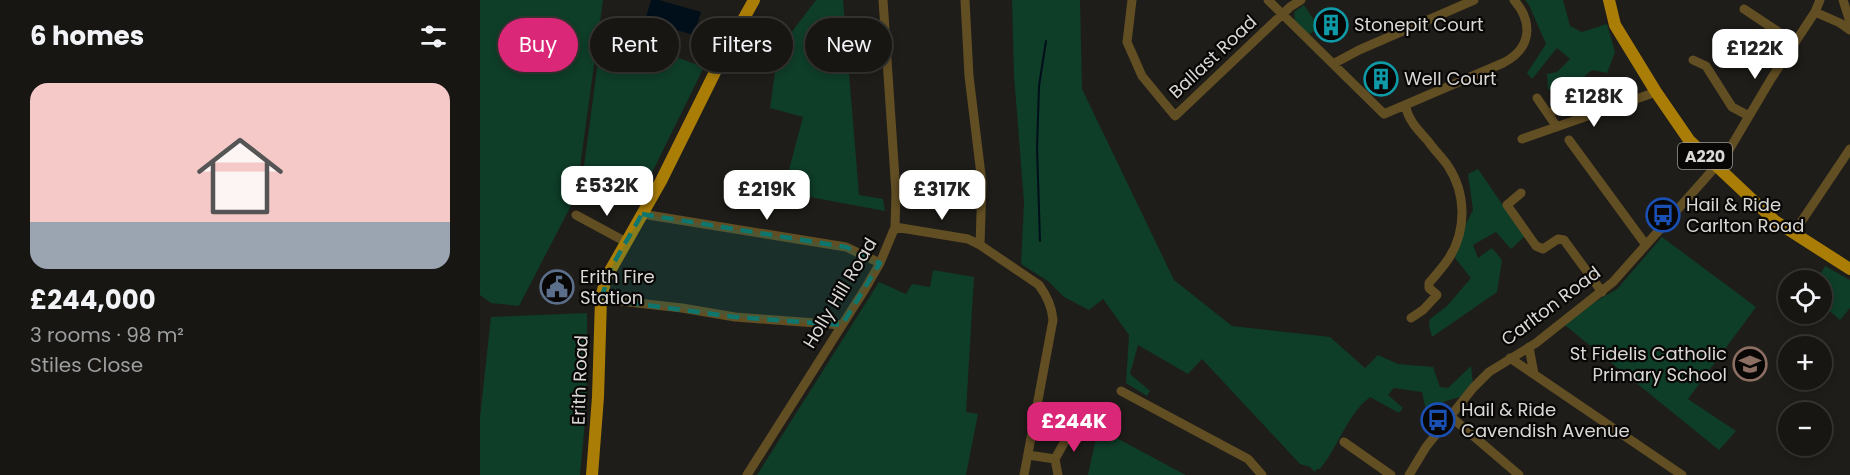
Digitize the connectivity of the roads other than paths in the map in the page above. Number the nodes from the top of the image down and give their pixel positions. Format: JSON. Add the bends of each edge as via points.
{"nodes":[{"id":1,"x":754,"y":0,"type":"edge"},
{"id":2,"x":883,"y":0,"type":"edge"},
{"id":3,"x":965,"y":0,"type":"edge"},
{"id":4,"x":1131,"y":0,"type":"edge"},
{"id":5,"x":1268,"y":0,"type":"edge"},
{"id":6,"x":1301,"y":0,"type":"edge"},
{"id":7,"x":1474,"y":0,"type":"edge"},
{"id":8,"x":1514,"y":0,"type":"edge"},
{"id":9,"x":1609,"y":0,"type":"edge"},
{"id":10,"x":1820,"y":0,"type":"edge"},
{"id":11,"x":1843,"y":0,"type":"edge"},
{"id":12,"x":1744,"y":9,"type":"dead end"},
{"id":13,"x":1815,"y":12,"type":"junction"},
{"id":14,"x":1283,"y":15,"type":"junction"},
{"id":15,"x":1850,"y":22,"type":"edge"},
{"id":16,"x":1850,"y":30,"type":"edge"},
{"id":17,"x":1795,"y":43,"type":"junction"},
{"id":18,"x":1693,"y":60,"type":"dead end"},
{"id":19,"x":1333,"y":64,"type":"junction"},
{"id":20,"x":1656,"y":92,"type":"junction"},
{"id":21,"x":1537,"y":98,"type":"dead end"},
{"id":22,"x":1406,"y":106,"type":"junction"},
{"id":23,"x":1570,"y":106,"type":"dead end"},
{"id":24,"x":1548,"y":113,"type":"junction"},
{"id":25,"x":1749,"y":116,"type":"junction"},
{"id":26,"x":1557,"y":127,"type":"junction"},
{"id":27,"x":1522,"y":139,"type":"dead end"},
{"id":28,"x":1569,"y":140,"type":"dead end"},
{"id":29,"x":1850,"y":149,"type":"edge"},
{"id":30,"x":1716,"y":165,"type":"junction"},
{"id":31,"x":1521,"y":193,"type":"dead end"},
{"id":32,"x":642,"y":214,"type":"junction"},
{"id":33,"x":576,"y":215,"type":"dead end"},
{"id":34,"x":895,"y":227,"type":"junction"},
{"id":35,"x":1793,"y":234,"type":"junction"},
{"id":36,"x":626,"y":242,"type":"junction"},
{"id":37,"x":980,"y":245,"type":"junction"},
{"id":38,"x":1646,"y":245,"type":"junction"},
{"id":39,"x":880,"y":263,"type":"junction"},
{"id":40,"x":1850,"y":269,"type":"edge"},
{"id":41,"x":1602,"y":292,"type":"junction"},
{"id":42,"x":601,"y":299,"type":"junction"},
{"id":43,"x":1411,"y":318,"type":"dead end"},
{"id":44,"x":842,"y":325,"type":"junction"},
{"id":45,"x":1528,"y":347,"type":"junction"},
{"id":46,"x":1509,"y":358,"type":"junction"},
{"id":47,"x":1534,"y":374,"type":"junction"},
{"id":48,"x":1121,"y":391,"type":"dead end"},
{"id":49,"x":1450,"y":416,"type":"junction"},
{"id":50,"x":1070,"y":432,"type":"dead end"},
{"id":51,"x":1344,"y":442,"type":"dead end"},
{"id":52,"x":1028,"y":455,"type":"junction"},
{"id":53,"x":1055,"y":459,"type":"junction"},
{"id":54,"x":1516,"y":474,"type":"edge"},
{"id":55,"x":592,"y":475,"type":"edge"},
{"id":56,"x":747,"y":475,"type":"edge"},
{"id":57,"x":1024,"y":475,"type":"edge"},
{"id":58,"x":1058,"y":475,"type":"edge"},
{"id":59,"x":1262,"y":475,"type":"edge"},
{"id":60,"x":1391,"y":475,"type":"edge"},
{"id":61,"x":1409,"y":475,"type":"edge"},
{"id":62,"x":1682,"y":475,"type":"edge"}],
"edges":[{"from":1,"to":32,"type":"main road","name":"Erith Road"},
{"from":2,"to":34,"type":"street","name":"Holly Hill Road"},
{"from":3,"to":37,"type":"street","via":[[969,76],[982,183]]},
{"from":4,"to":14,"type":"street","name":"Ballast Road","via":[[1127,42],[1142,76],[1175,116]]},
{"from":5,"to":14,"type":"street"},
{"from":6,"to":14,"type":"street","name":"Ballast Road"},
{"from":7,"to":19,"type":"street"},
{"from":8,"to":22,"type":"street","via":[[1527,26],[1523,45],[1515,56]]},
{"from":9,"to":20,"type":"main road","number":"A220","via":[[1615,25]]},
{"from":10,"to":13,"type":"street","name":"Carlton Road"},
{"from":11,"to":15,"type":"street"},
{"from":12,"to":17,"type":"street"},
{"from":13,"to":16,"type":"street"},
{"from":13,"to":17,"type":"street","name":"Carlton Road"},
{"from":14,"to":19,"type":"street"},
{"from":17,"to":25,"type":"street","name":"Carlton Road"},
{"from":18,"to":25,"type":"street","via":[[1706,66],[1732,107]]},
{"from":19,"to":22,"type":"street","via":[[1383,114]]},
{"from":20,"to":26,"type":"street"},
{"from":20,"to":30,"type":"main road","number":"A220","via":[[1689,140]]},
{"from":21,"to":24,"type":"street"},
{"from":22,"to":43,"type":"street","via":[[1415,126],[1451,171],[1464,211],[1450,256],[1429,283],[1437,295]]},
{"from":23,"to":24,"type":"street"},
{"from":24,"to":26,"type":"street"},
{"from":25,"to":30,"type":"street","name":"Carlton Road"},
{"from":26,"to":27,"type":"street"},
{"from":28,"to":38,"type":"street"},
{"from":29,"to":35,"type":"street"},
{"from":30,"to":35,"type":"main road","number":"A220"},
{"from":30,"to":38,"type":"street","name":"Carlton Road"},
{"from":31,"to":41,"type":"street","via":[[1507,205],[1536,246],[1543,249],[1558,239],[1564,240]]},
{"from":32,"to":36,"type":"main road","name":"Erith Road"},
{"from":32,"to":39,"type":"street","via":[[846,247]]},
{"from":33,"to":36,"type":"street"},
{"from":34,"to":37,"type":"street","via":[[968,239]]},
{"from":34,"to":39,"type":"street","name":"Holly Hill Road"},
{"from":35,"to":40,"type":"main road","number":"A220"},
{"from":36,"to":42,"type":"main road","name":"Erith Road","via":[[606,278]]},
{"from":37,"to":52,"type":"street","via":[[1039,285],[1052,307],[1053,320]]},
{"from":38,"to":41,"type":"street","name":"Carlton Road"},
{"from":39,"to":44,"type":"street","name":"Holly Hill Road"},
{"from":41,"to":45,"type":"street","name":"Carlton Road"},
{"from":42,"to":44,"type":"street","via":[[735,318]]},
{"from":42,"to":55,"type":"main road","name":"Erith Road"},
{"from":44,"to":56,"type":"street","name":"Holly Hill Road"},
{"from":45,"to":46,"type":"street","name":"Carlton Road"},
{"from":45,"to":47,"type":"street"},
{"from":46,"to":47,"type":"street"},
{"from":46,"to":49,"type":"street","name":"Carlton Road","via":[[1489,372]]},
{"from":47,"to":62,"type":"street"},
{"from":48,"to":59,"type":"street","via":[[1248,459]]},
{"from":49,"to":54,"type":"street"},
{"from":49,"to":61,"type":"street","name":"Carlton Road"},
{"from":50,"to":53,"type":"street"},
{"from":51,"to":60,"type":"street"},
{"from":52,"to":53,"type":"street"},
{"from":52,"to":57,"type":"street"},
{"from":53,"to":58,"type":"street"}]}
